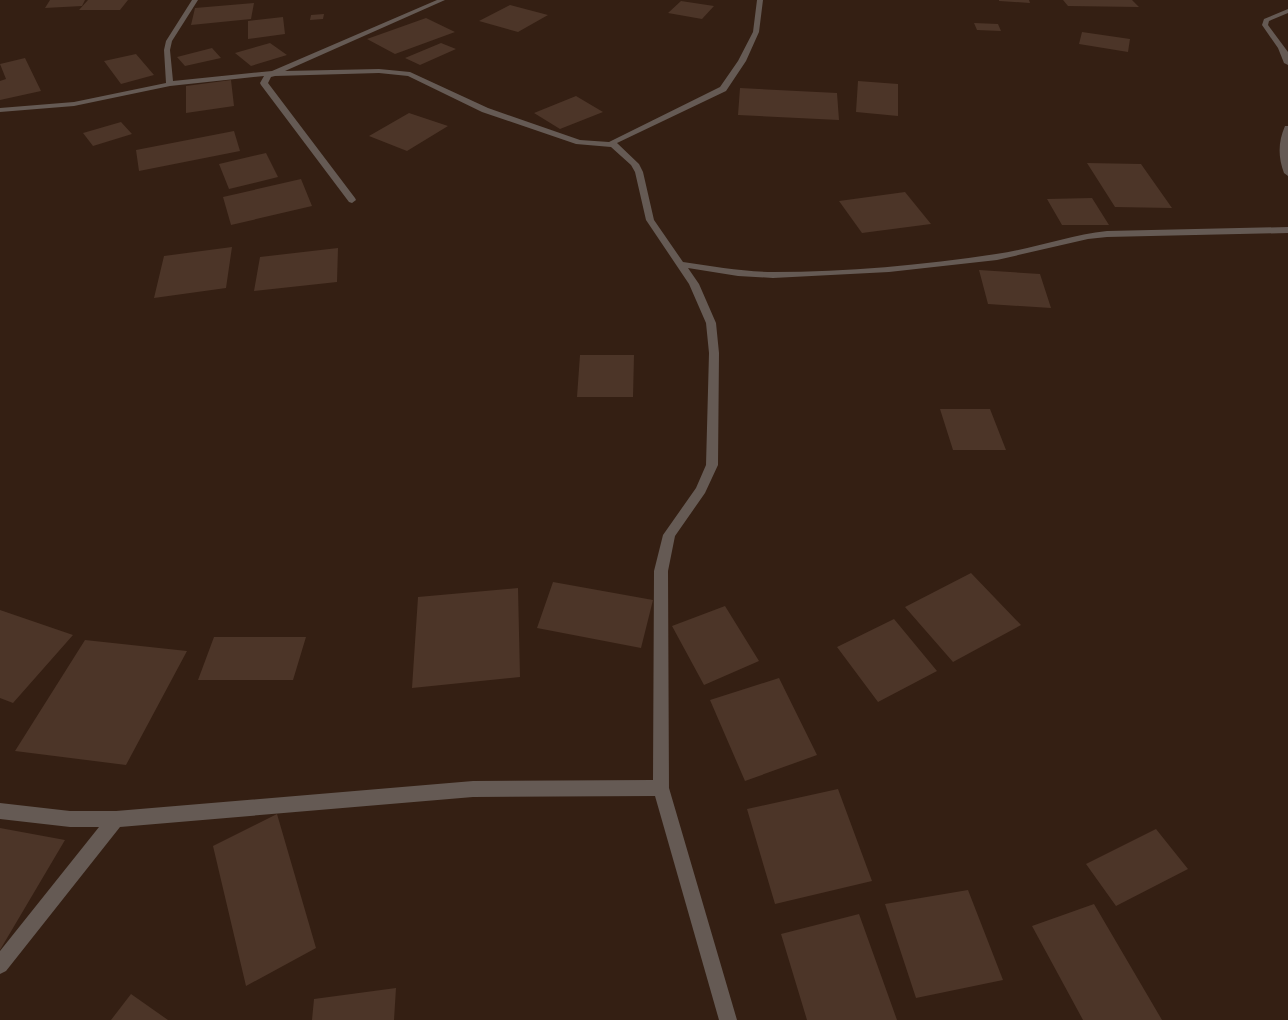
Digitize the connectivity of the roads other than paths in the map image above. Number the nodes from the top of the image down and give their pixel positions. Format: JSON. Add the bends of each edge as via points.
{"nodes":[{"id":1,"x":194,"y":0,"type":"edge"},
{"id":2,"x":442,"y":0,"type":"edge"},
{"id":3,"x":760,"y":0,"type":"edge"},
{"id":4,"x":1288,"y":10,"type":"edge"},
{"id":5,"x":1288,"y":63,"type":"edge"},
{"id":6,"x":278,"y":72,"type":"junction"},
{"id":7,"x":170,"y":84,"type":"junction"},
{"id":8,"x":0,"y":110,"type":"edge"},
{"id":9,"x":1288,"y":128,"type":"edge"},
{"id":10,"x":613,"y":145,"type":"junction"},
{"id":11,"x":1288,"y":173,"type":"edge"},
{"id":12,"x":352,"y":200,"type":"dead end"},
{"id":13,"x":1288,"y":230,"type":"edge"},
{"id":14,"x":681,"y":264,"type":"junction"},
{"id":15,"x":661,"y":788,"type":"junction"},
{"id":16,"x":0,"y":811,"type":"edge"},
{"id":17,"x":116,"y":819,"type":"junction"},
{"id":18,"x":0,"y":965,"type":"edge"},
{"id":19,"x":728,"y":1020,"type":"edge"}],
"edges":[{"from":1,"to":7,"type":"street","via":[[169,41]]},
{"from":2,"to":6,"type":"street"},
{"from":3,"to":10,"type":"street","via":[[756,32],[723,89],[614,139]]},
{"from":4,"to":5,"type":"street","via":[[1266,20],[1265,25],[1277,39]]},
{"from":6,"to":7,"type":"street"},
{"from":6,"to":10,"type":"street","via":[[379,71],[410,74],[494,113],[579,142]]},
{"from":6,"to":12,"type":"street","via":[[268,76],[264,83]]},
{"from":7,"to":8,"type":"street","via":[[74,104]]},
{"from":9,"to":11,"type":"street","via":[[1282,146],[1282,159]]},
{"from":10,"to":14,"type":"street","via":[[635,164],[650,220]]},
{"from":13,"to":14,"type":"street","via":[[1108,234],[997,257],[889,269],[773,276]]},
{"from":14,"to":15,"type":"street","via":[[712,323],[712,464],[700,490],[669,535],[662,571]]},
{"from":15,"to":17,"type":"street","via":[[473,789]]},
{"from":15,"to":19,"type":"street"},
{"from":16,"to":17,"type":"street","via":[[70,819]]},
{"from":17,"to":18,"type":"street"}]}
